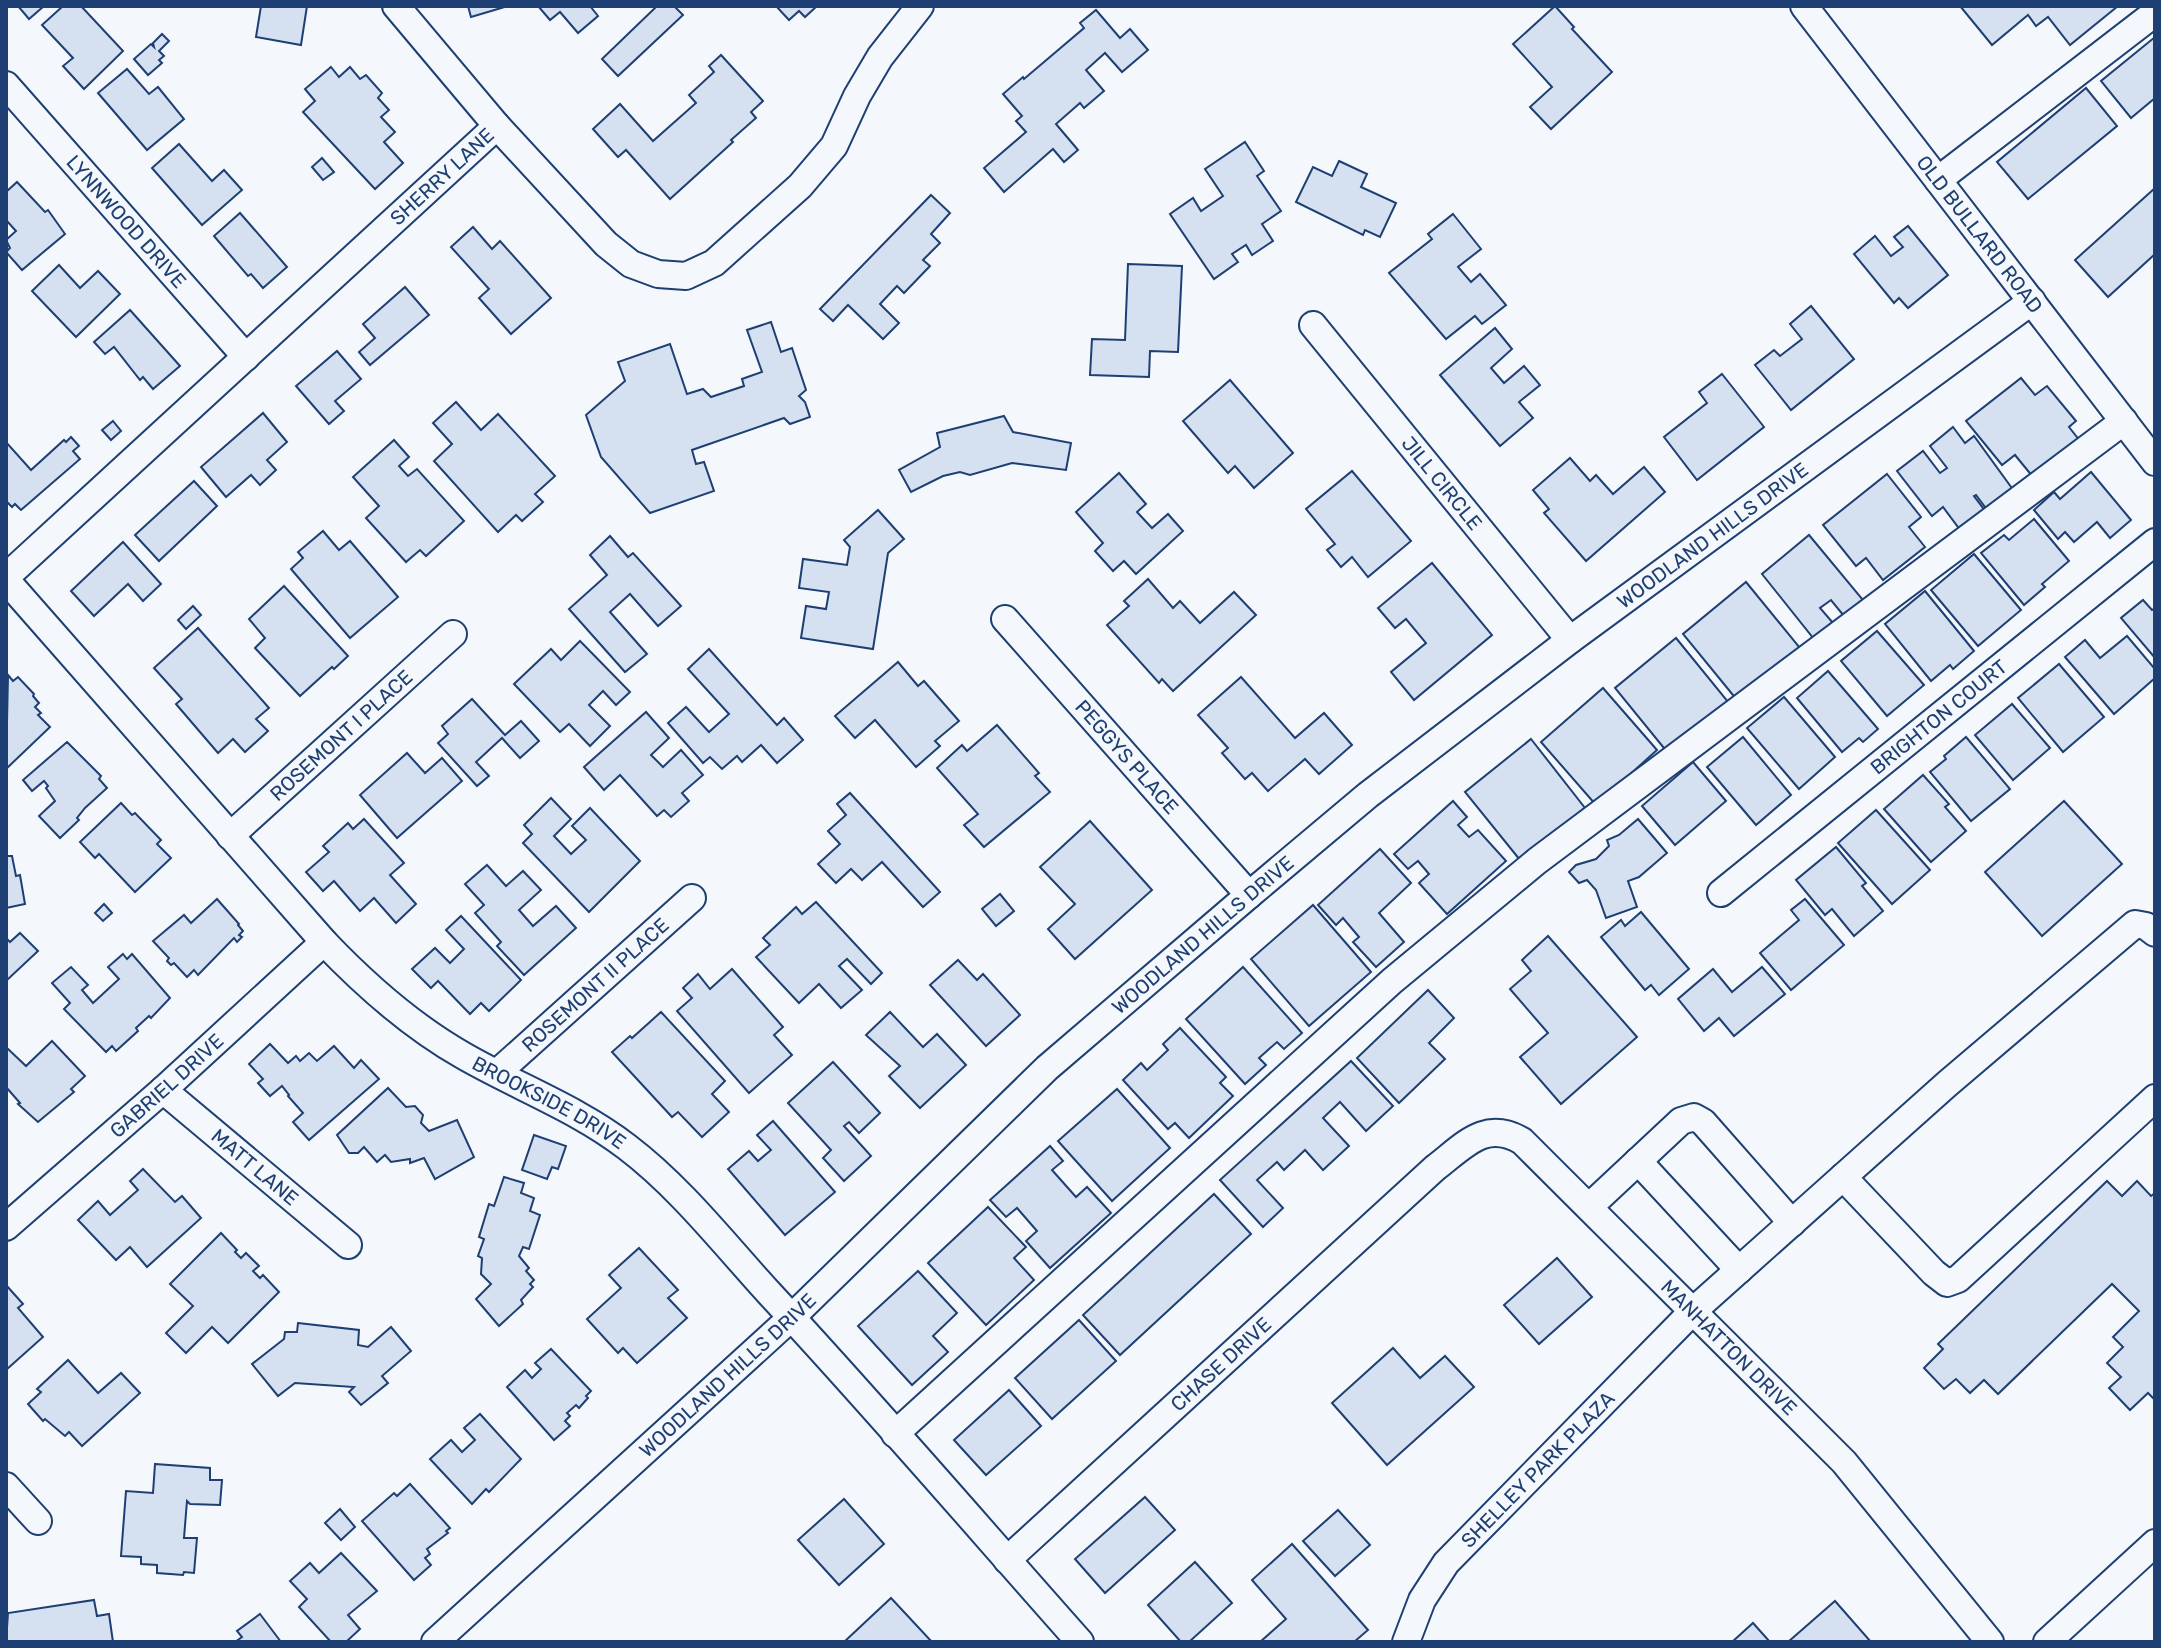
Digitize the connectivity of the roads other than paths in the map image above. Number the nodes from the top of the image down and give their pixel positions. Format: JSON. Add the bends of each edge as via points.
{"nodes":[{"id":1,"x":396,"y":6,"type":"edge"},
{"id":2,"x":920,"y":6,"type":"edge"},
{"id":3,"x":1804,"y":6,"type":"edge"},
{"id":4,"x":2155,"y":13,"type":"edge"},
{"id":5,"x":6,"y":85,"type":"edge"},
{"id":6,"x":497,"y":126,"type":"junction"},
{"id":7,"x":1938,"y":180,"type":"junction"},
{"id":8,"x":2032,"y":301,"type":"junction"},
{"id":9,"x":1313,"y":325,"type":"dead end"},
{"id":10,"x":246,"y":357,"type":"junction"},
{"id":11,"x":2124,"y":421,"type":"junction"},
{"id":12,"x":2155,"y":462,"type":"edge"},
{"id":13,"x":2155,"y":542,"type":"edge"},
{"id":14,"x":6,"y":579,"type":"edge"},
{"id":15,"x":1005,"y":619,"type":"dead end"},
{"id":16,"x":453,"y":634,"type":"dead end"},
{"id":17,"x":1570,"y":640,"type":"junction"},
{"id":18,"x":230,"y":836,"type":"junction"},
{"id":19,"x":1721,"y":893,"type":"dead end"},
{"id":20,"x":1249,"y":895,"type":"junction"},
{"id":21,"x":692,"y":898,"type":"dead end"},
{"id":22,"x":2155,"y":933,"type":"edge"},
{"id":23,"x":324,"y":942,"type":"junction"},
{"id":24,"x":497,"y":1073,"type":"junction"},
{"id":25,"x":163,"y":1090,"type":"junction"},
{"id":26,"x":2155,"y":1098,"type":"edge"},
{"id":27,"x":1638,"y":1161,"type":"junction"},
{"id":28,"x":1435,"y":1168,"type":"joint"},
{"id":29,"x":1843,"y":1177,"type":"junction"},
{"id":30,"x":1589,"y":1207,"type":"junction"},
{"id":31,"x":1792,"y":1223,"type":"junction"},
{"id":32,"x":6,"y":1227,"type":"edge"},
{"id":33,"x":348,"y":1245,"type":"dead end"},
{"id":34,"x":1739,"y":1270,"type":"junction"},
{"id":35,"x":1693,"y":1311,"type":"junction"},
{"id":36,"x":792,"y":1317,"type":"junction"},
{"id":37,"x":895,"y":1434,"type":"junction"},
{"id":38,"x":6,"y":1486,"type":"edge"},
{"id":39,"x":38,"y":1521,"type":"dead end"},
{"id":40,"x":2155,"y":1543,"type":"edge"},
{"id":41,"x":1007,"y":1560,"type":"junction"},
{"id":42,"x":435,"y":1642,"type":"edge"},
{"id":43,"x":1080,"y":1642,"type":"edge"},
{"id":44,"x":1406,"y":1642,"type":"edge"},
{"id":45,"x":1990,"y":1642,"type":"edge"},
{"id":46,"x":2047,"y":1642,"type":"edge"}],
"edges":[{"from":1,"to":6,"type":"street"},
{"from":2,"to":6,"type":"street","name":"SHERRY LANE","via":[[880,57],[834,146],[800,186],[714,263],[686,276],[658,274],[631,264],[606,244]]},
{"from":3,"to":7,"type":"street","name":"OLD BULLARD ROAD"},
{"from":4,"to":7,"type":"street"},
{"from":5,"to":10,"type":"street","name":"LYNNWOOD DRIVE"},
{"from":6,"to":10,"type":"street","name":"SHERRY LANE"},
{"from":7,"to":8,"type":"street","name":"OLD BULLARD ROAD"},
{"from":8,"to":11,"type":"street","name":"OLD BULLARD ROAD"},
{"from":8,"to":17,"type":"street","name":"WOODLAND HILLS DRIVE"},
{"from":9,"to":17,"type":"street","name":"JILL CIRCLE"},
{"from":10,"to":14,"type":"street","name":"SHERRY LANE"},
{"from":11,"to":12,"type":"street","name":"OLD BULLARD ROAD"},
{"from":11,"to":37,"type":"street","via":[[1525,871],[1392,981]]},
{"from":13,"to":19,"type":"street","name":"BRIGHTON COURT"},
{"from":14,"to":18,"type":"street","name":"BROOKSIDE DRIVE"},
{"from":15,"to":20,"type":"street","name":"PEGGYS PLACE"},
{"from":16,"to":18,"type":"street","name":"ROSEMONT I PLACE"},
{"from":17,"to":20,"type":"street","name":"WOODLAND HILLS DRIVE","via":[[1368,795]]},
{"from":18,"to":23,"type":"street","name":"BROOKSIDE DRIVE"},
{"from":20,"to":36,"type":"street","name":"WOODLAND HILLS DRIVE","via":[[1047,1068]]},
{"from":21,"to":24,"type":"street","name":"ROSEMONT II PLACE"},
{"from":22,"to":29,"type":"street","name":"SHELLEY PARK PLAZA","via":[[2135,924]]},
{"from":23,"to":24,"type":"street","name":"BROOKSIDE DRIVE","via":[[405,1018]]},
{"from":23,"to":25,"type":"street","name":"GABRIEL DRIVE"},
{"from":24,"to":36,"type":"street","name":"BROOKSIDE DRIVE","via":[[627,1147]]},
{"from":25,"to":32,"type":"street","name":"GABRIEL DRIVE"},
{"from":25,"to":33,"type":"street","name":"MATT LANE"},
{"from":26,"to":29,"type":"street","via":[[1958,1279],[1947,1283]]},
{"from":27,"to":30,"type":"street"},
{"from":27,"to":31,"type":"street","via":[[1681,1121],[1694,1117]]},
{"from":27,"to":34,"type":"street"},
{"from":28,"to":30,"type":"street","name":"MANHATTON DRIVE","via":[[1474,1139],[1507,1132]]},
{"from":28,"to":41,"type":"street","name":"CHASE DRIVE"},
{"from":29,"to":31,"type":"street","name":"SHELLEY PARK PLAZA"},
{"from":30,"to":35,"type":"street","name":"MANHATTON DRIVE"},
{"from":31,"to":34,"type":"street","name":"SHELLEY PARK PLAZA"},
{"from":34,"to":35,"type":"street","name":"SHELLEY PARK PLAZA"},
{"from":35,"to":44,"type":"street","name":"SHELLEY PARK PLAZA","via":[[1446,1563],[1422,1600]]},
{"from":35,"to":45,"type":"street","name":"MANHATTON DRIVE","via":[[1844,1462]]},
{"from":36,"to":37,"type":"street","name":"BROOKSIDE DRIVE"},
{"from":36,"to":42,"type":"street","name":"WOODLAND HILLS DRIVE"},
{"from":37,"to":41,"type":"street","name":"BROOKSIDE DRIVE"},
{"from":38,"to":39,"type":"street"},
{"from":40,"to":46,"type":"street"},
{"from":41,"to":43,"type":"street","name":"BROOKSIDE DRIVE"}]}
